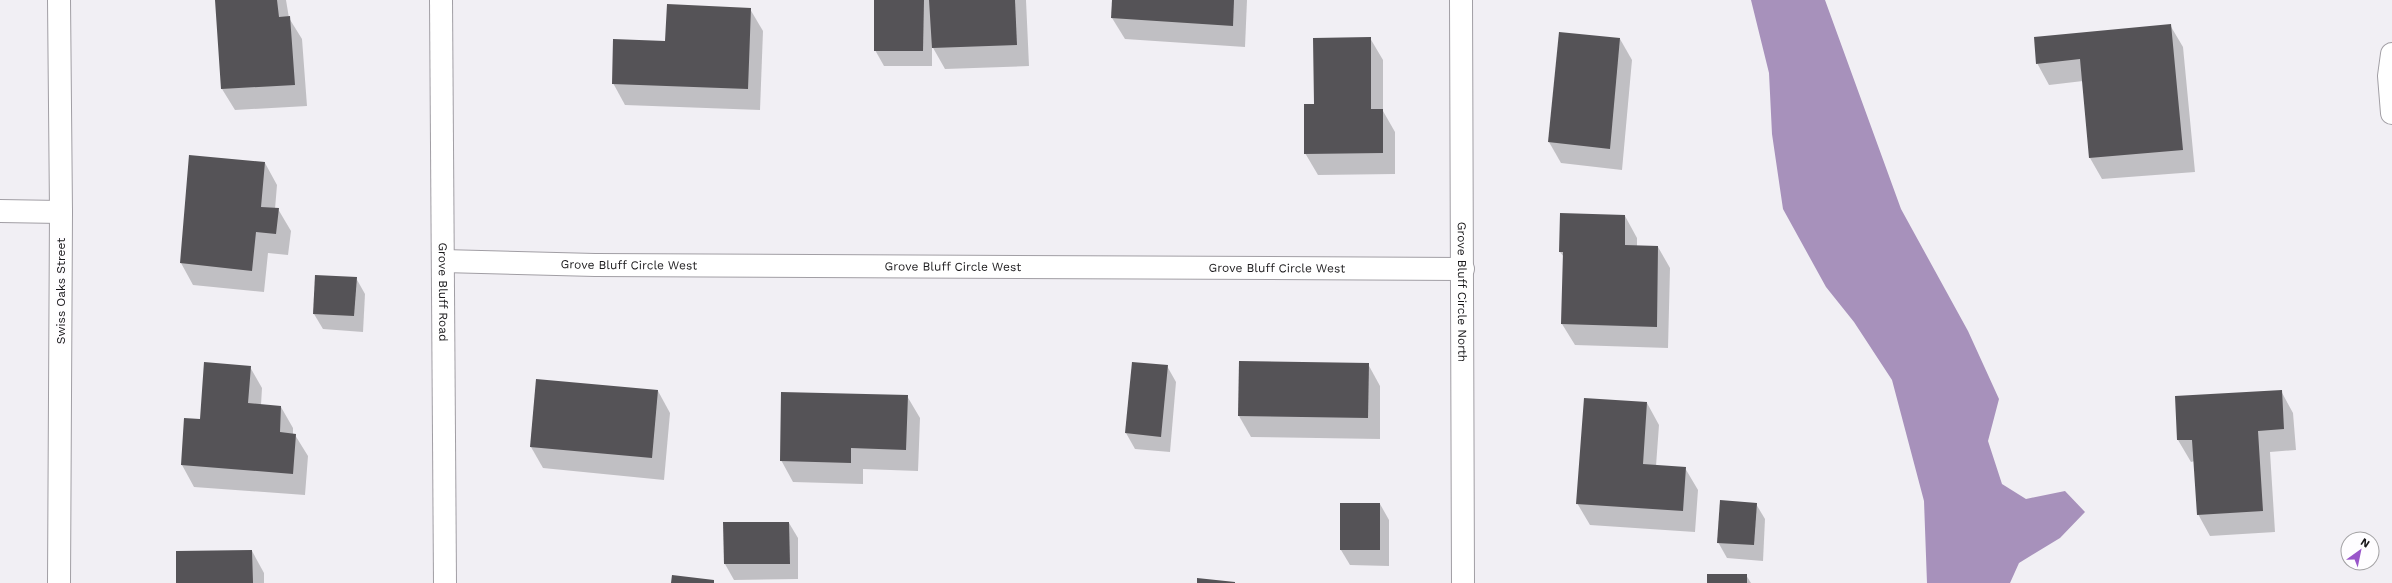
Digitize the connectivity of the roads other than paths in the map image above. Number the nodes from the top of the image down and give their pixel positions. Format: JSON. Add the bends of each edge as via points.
{"nodes":[{"id":1,"x":59,"y":0,"type":"edge"},
{"id":2,"x":441,"y":0,"type":"edge"},
{"id":3,"x":1461,"y":0,"type":"edge"},
{"id":4,"x":2392,"y":54,"type":"edge"},
{"id":5,"x":2392,"y":114,"type":"edge"},
{"id":6,"x":0,"y":211,"type":"edge"},
{"id":7,"x":61,"y":212,"type":"junction"},
{"id":8,"x":443,"y":261,"type":"junction"},
{"id":9,"x":1464,"y":269,"type":"junction"},
{"id":10,"x":59,"y":583,"type":"edge"},
{"id":11,"x":445,"y":583,"type":"edge"},
{"id":12,"x":1463,"y":583,"type":"edge"}],
"edges":[{"from":1,"to":7,"type":"street","name":"Swiss Oaks Street"},
{"from":2,"to":8,"type":"street","name":"Grove Bluff Road"},
{"from":3,"to":9,"type":"street","name":"Grove Bluff Circle North"},
{"from":4,"to":5,"type":"street","via":[[2389,76]]},
{"from":6,"to":7,"type":"street"},
{"from":7,"to":10,"type":"street","name":"Swiss Oaks Street"},
{"from":8,"to":9,"type":"street","name":"Grove Bluff Circle West","via":[[595,265]]},
{"from":8,"to":11,"type":"street","name":"Grove Bluff Road"},
{"from":9,"to":12,"type":"street","name":"Grove Bluff Circle North"}]}
